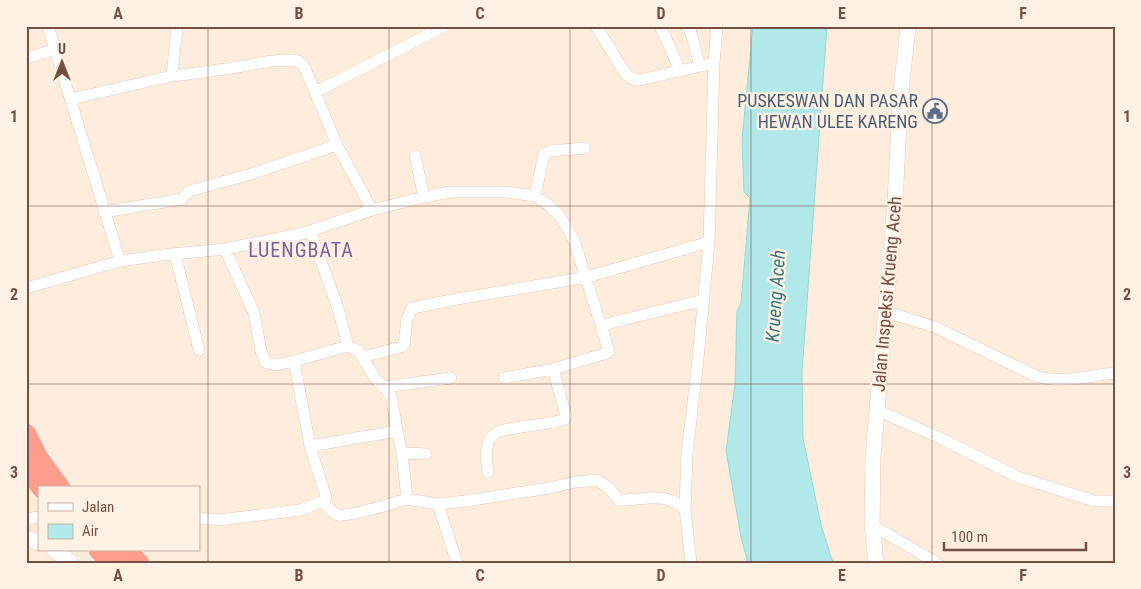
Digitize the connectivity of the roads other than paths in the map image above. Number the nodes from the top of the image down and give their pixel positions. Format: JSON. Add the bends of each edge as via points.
{"nodes":[{"id":1,"x":48,"y":26,"type":"edge"},
{"id":2,"x":177,"y":26,"type":"edge"},
{"id":3,"x":446,"y":26,"type":"edge"},
{"id":4,"x":596,"y":26,"type":"edge"},
{"id":5,"x":660,"y":26,"type":"edge"},
{"id":6,"x":689,"y":26,"type":"edge"},
{"id":7,"x":717,"y":26,"type":"edge"},
{"id":8,"x":908,"y":26,"type":"edge"},
{"id":9,"x":54,"y":50,"type":"junction"},
{"id":10,"x":26,"y":58,"type":"edge"},
{"id":11,"x":714,"y":63,"type":"junction"},
{"id":12,"x":700,"y":66,"type":"junction"},
{"id":13,"x":680,"y":70,"type":"junction"},
{"id":14,"x":172,"y":76,"type":"junction"},
{"id":15,"x":315,"y":92,"type":"junction"},
{"id":16,"x":71,"y":99,"type":"junction"},
{"id":17,"x":337,"y":145,"type":"junction"},
{"id":18,"x":586,"y":148,"type":"dead end"},
{"id":19,"x":415,"y":156,"type":"dead end"},
{"id":20,"x":424,"y":196,"type":"junction"},
{"id":21,"x":535,"y":196,"type":"junction"},
{"id":22,"x":372,"y":210,"type":"junction"},
{"id":23,"x":104,"y":212,"type":"junction"},
{"id":24,"x":310,"y":231,"type":"junction"},
{"id":25,"x":709,"y":242,"type":"junction"},
{"id":26,"x":225,"y":249,"type":"junction"},
{"id":27,"x":175,"y":254,"type":"junction"},
{"id":28,"x":120,"y":261,"type":"junction"},
{"id":29,"x":587,"y":277,"type":"junction"},
{"id":30,"x":26,"y":288,"type":"edge"},
{"id":31,"x":704,"y":300,"type":"junction"},
{"id":32,"x":886,"y":312,"type":"junction"},
{"id":33,"x":602,"y":325,"type":"junction"},
{"id":34,"x":348,"y":346,"type":"junction"},
{"id":35,"x":199,"y":350,"type":"dead end"},
{"id":36,"x":362,"y":357,"type":"junction"},
{"id":37,"x":294,"y":361,"type":"junction"},
{"id":38,"x":552,"y":369,"type":"junction"},
{"id":39,"x":1115,"y":373,"type":"edge"},
{"id":40,"x":452,"y":378,"type":"dead end"},
{"id":41,"x":504,"y":378,"type":"dead end"},
{"id":42,"x":384,"y":387,"type":"junction"},
{"id":43,"x":877,"y":410,"type":"junction"},
{"id":44,"x":397,"y":431,"type":"junction"},
{"id":45,"x":26,"y":434,"type":"edge"},
{"id":46,"x":310,"y":446,"type":"junction"},
{"id":47,"x":402,"y":452,"type":"junction"},
{"id":48,"x":426,"y":454,"type":"dead end"},
{"id":49,"x":26,"y":466,"type":"edge"},
{"id":50,"x":488,"y":472,"type":"dead end"},
{"id":51,"x":41,"y":486,"type":"edge"},
{"id":52,"x":59,"y":486,"type":"edge"},
{"id":53,"x":407,"y":499,"type":"junction"},
{"id":54,"x":1115,"y":500,"type":"edge"},
{"id":55,"x":323,"y":502,"type":"junction"},
{"id":56,"x":438,"y":504,"type":"junction"},
{"id":57,"x":685,"y":508,"type":"junction"},
{"id":58,"x":200,"y":518,"type":"edge"},
{"id":59,"x":872,"y":525,"type":"junction"},
{"id":60,"x":26,"y":538,"type":"edge"},
{"id":61,"x":38,"y":542,"type":"edge"},
{"id":62,"x":57,"y":552,"type":"edge"},
{"id":63,"x":101,"y":552,"type":"edge"},
{"id":64,"x":127,"y":552,"type":"edge"},
{"id":65,"x":70,"y":558,"type":"edge"},
{"id":66,"x":112,"y":563,"type":"edge"},
{"id":67,"x":139,"y":563,"type":"edge"},
{"id":68,"x":457,"y":563,"type":"edge"},
{"id":69,"x":691,"y":563,"type":"edge"},
{"id":70,"x":876,"y":563,"type":"edge"},
{"id":71,"x":936,"y":563,"type":"edge"}],
"edges":[{"from":1,"to":9,"type":"street"},
{"from":2,"to":14,"type":"street"},
{"from":3,"to":15,"type":"street"},
{"from":4,"to":13,"type":"street","via":[[628,77],[640,80]]},
{"from":5,"to":13,"type":"street"},
{"from":6,"to":12,"type":"street"},
{"from":7,"to":11,"type":"street"},
{"from":8,"to":32,"type":"street","name":"Jalan Inspeksi Krueng Aceh"},
{"from":9,"to":10,"type":"street"},
{"from":9,"to":16,"type":"street"},
{"from":11,"to":12,"type":"street"},
{"from":11,"to":25,"type":"street"},
{"from":12,"to":13,"type":"street"},
{"from":14,"to":15,"type":"street","via":[[292,60],[304,66]]},
{"from":14,"to":16,"type":"street"},
{"from":15,"to":17,"type":"street"},
{"from":16,"to":23,"type":"street"},
{"from":17,"to":22,"type":"street"},
{"from":17,"to":23,"type":"street","via":[[189,191],[182,199]]},
{"from":18,"to":21,"type":"street","via":[[544,154]]},
{"from":19,"to":20,"type":"street"},
{"from":20,"to":21,"type":"street","via":[[475,191]]},
{"from":20,"to":22,"type":"street"},
{"from":21,"to":29,"type":"street","via":[[560,216],[574,240]]},
{"from":22,"to":24,"type":"street"},
{"from":23,"to":28,"type":"street"},
{"from":24,"to":26,"type":"street"},
{"from":24,"to":34,"type":"street"},
{"from":25,"to":29,"type":"street"},
{"from":25,"to":31,"type":"street"},
{"from":26,"to":27,"type":"street"},
{"from":26,"to":37,"type":"street","via":[[254,313],[265,361],[276,365]]},
{"from":27,"to":28,"type":"street"},
{"from":27,"to":35,"type":"street"},
{"from":28,"to":30,"type":"street"},
{"from":29,"to":33,"type":"street"},
{"from":29,"to":36,"type":"street","via":[[412,308],[406,319],[401,347]]},
{"from":31,"to":33,"type":"street"},
{"from":31,"to":57,"type":"street","via":[[687,452]]},
{"from":32,"to":39,"type":"street","via":[[935,327],[1049,380]]},
{"from":32,"to":43,"type":"street","name":"Jalan Inspeksi Krueng Aceh"},
{"from":33,"to":38,"type":"street","via":[[609,349],[607,354]]},
{"from":34,"to":36,"type":"street"},
{"from":34,"to":37,"type":"street"},
{"from":36,"to":42,"type":"street"},
{"from":37,"to":46,"type":"street"},
{"from":38,"to":41,"type":"street"},
{"from":38,"to":50,"type":"street","via":[[565,419],[494,434],[487,450]]},
{"from":40,"to":42,"type":"street"},
{"from":42,"to":44,"type":"street","via":[[392,400]]},
{"from":43,"to":54,"type":"street","via":[[1018,477],[1094,501]]},
{"from":43,"to":59,"type":"street","name":"Jalan Inspeksi Krueng Aceh"},
{"from":44,"to":46,"type":"street"},
{"from":44,"to":47,"type":"street"},
{"from":45,"to":52,"type":"highway","via":[[38,458]]},
{"from":46,"to":55,"type":"street","via":[[326,497]]},
{"from":47,"to":48,"type":"street"},
{"from":47,"to":53,"type":"street"},
{"from":49,"to":51,"type":"highway"},
{"from":53,"to":55,"type":"street","via":[[340,515]]},
{"from":53,"to":56,"type":"street"},
{"from":55,"to":58,"type":"street","via":[[300,510],[220,520]]},
{"from":56,"to":57,"type":"street","via":[[598,480],[619,500],[669,498]]},
{"from":56,"to":68,"type":"street"},
{"from":57,"to":69,"type":"street"},
{"from":59,"to":70,"type":"street","name":"Jalan Inspeksi Krueng Aceh"},
{"from":59,"to":71,"type":"street"},
{"from":60,"to":61,"type":"street"},
{"from":62,"to":65,"type":"street"},
{"from":63,"to":66,"type":"highway"},
{"from":64,"to":67,"type":"highway"}]}
